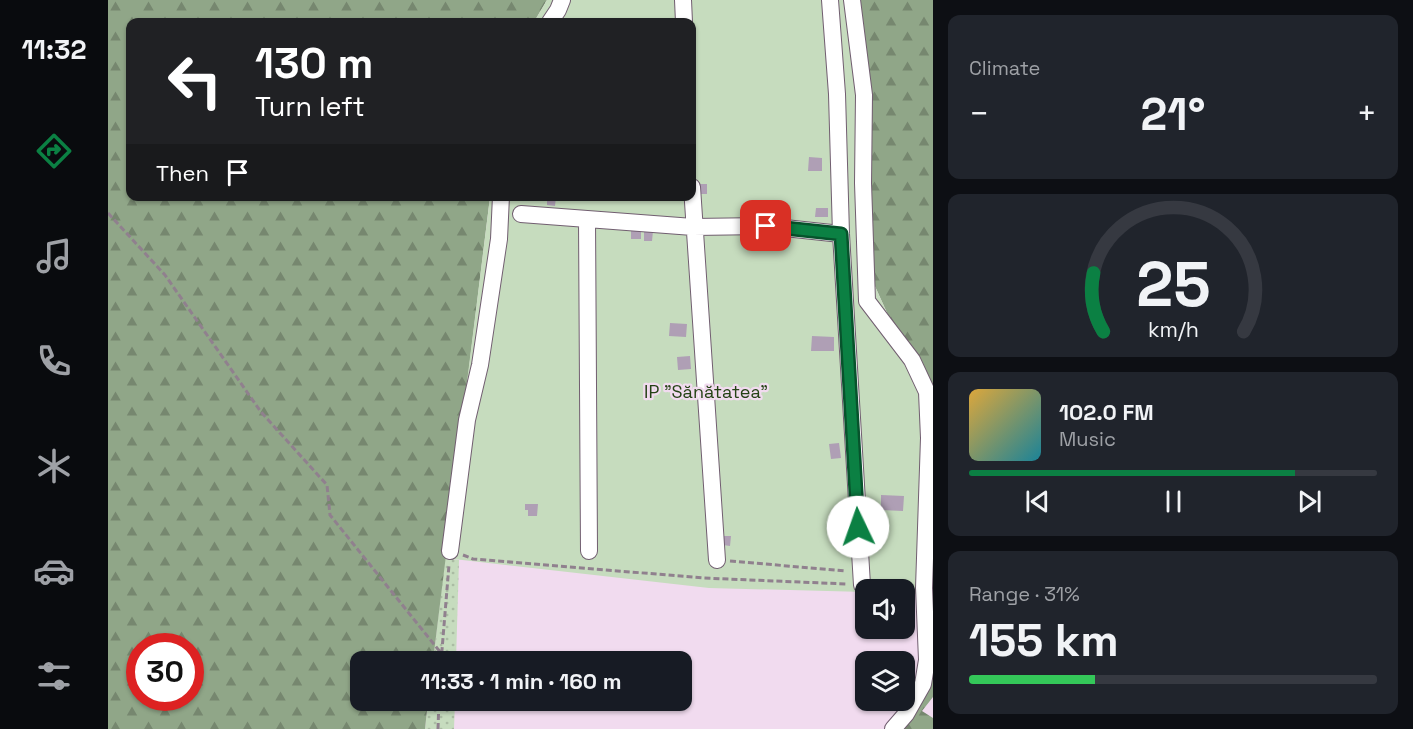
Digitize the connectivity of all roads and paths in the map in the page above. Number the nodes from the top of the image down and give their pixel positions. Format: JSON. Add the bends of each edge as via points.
{"nodes":[{"id":1,"x":562,"y":0,"type":"edge"},
{"id":2,"x":683,"y":0,"type":"edge"},
{"id":3,"x":830,"y":0,"type":"edge"},
{"id":4,"x":852,"y":0,"type":"edge"},
{"id":5,"x":553,"y":18,"type":"edge"},
{"id":6,"x":684,"y":18,"type":"edge"},
{"id":7,"x":501,"y":201,"type":"edge"},
{"id":8,"x":692,"y":201,"type":"edge"},
{"id":9,"x":108,"y":213,"type":"edge"},
{"id":10,"x":521,"y":214,"type":"dead end"},
{"id":11,"x":587,"y":219,"type":"junction"},
{"id":12,"x":693,"y":227,"type":"junction"},
{"id":13,"x":841,"y":234,"type":"junction"},
{"id":14,"x":450,"y":551,"type":"junction"},
{"id":15,"x":588,"y":551,"type":"dead end"},
{"id":16,"x":717,"y":560,"type":"joint"},
{"id":17,"x":861,"y":578,"type":"junction"},
{"id":18,"x":924,"y":588,"type":"junction"},
{"id":19,"x":440,"y":651,"type":"edge"},
{"id":20,"x":442,"y":651,"type":"edge"},
{"id":21,"x":439,"y":711,"type":"edge"},
{"id":22,"x":438,"y":729,"type":"edge"},
{"id":23,"x":893,"y":729,"type":"edge"}],
"edges":[{"from":1,"to":5,"type":"street"},
{"from":2,"to":6,"type":"street"},
{"from":3,"to":13,"type":"street"},
{"from":4,"to":18,"type":"street","via":[[864,95],[867,301],[912,360],[927,392]]},
{"from":7,"to":14,"type":"street","via":[[499,239],[480,365],[467,420]]},
{"from":8,"to":12,"type":"street"},
{"from":9,"to":19,"type":"path","via":[[165,275],[261,412],[327,485],[330,515]]},
{"from":10,"to":11,"type":"street"},
{"from":11,"to":12,"type":"street"},
{"from":11,"to":15,"type":"street"},
{"from":12,"to":13,"type":"street","via":[[766,226]]},
{"from":12,"to":16,"type":"street"},
{"from":13,"to":17,"type":"street"},
{"from":14,"to":17,"type":"path","via":[[473,559],[704,578]]},
{"from":14,"to":20,"type":"path"},
{"from":16,"to":17,"type":"path"},
{"from":17,"to":18,"type":"path"},
{"from":18,"to":23,"type":"street","via":[[927,660],[923,684]]},
{"from":21,"to":22,"type":"path"}]}
